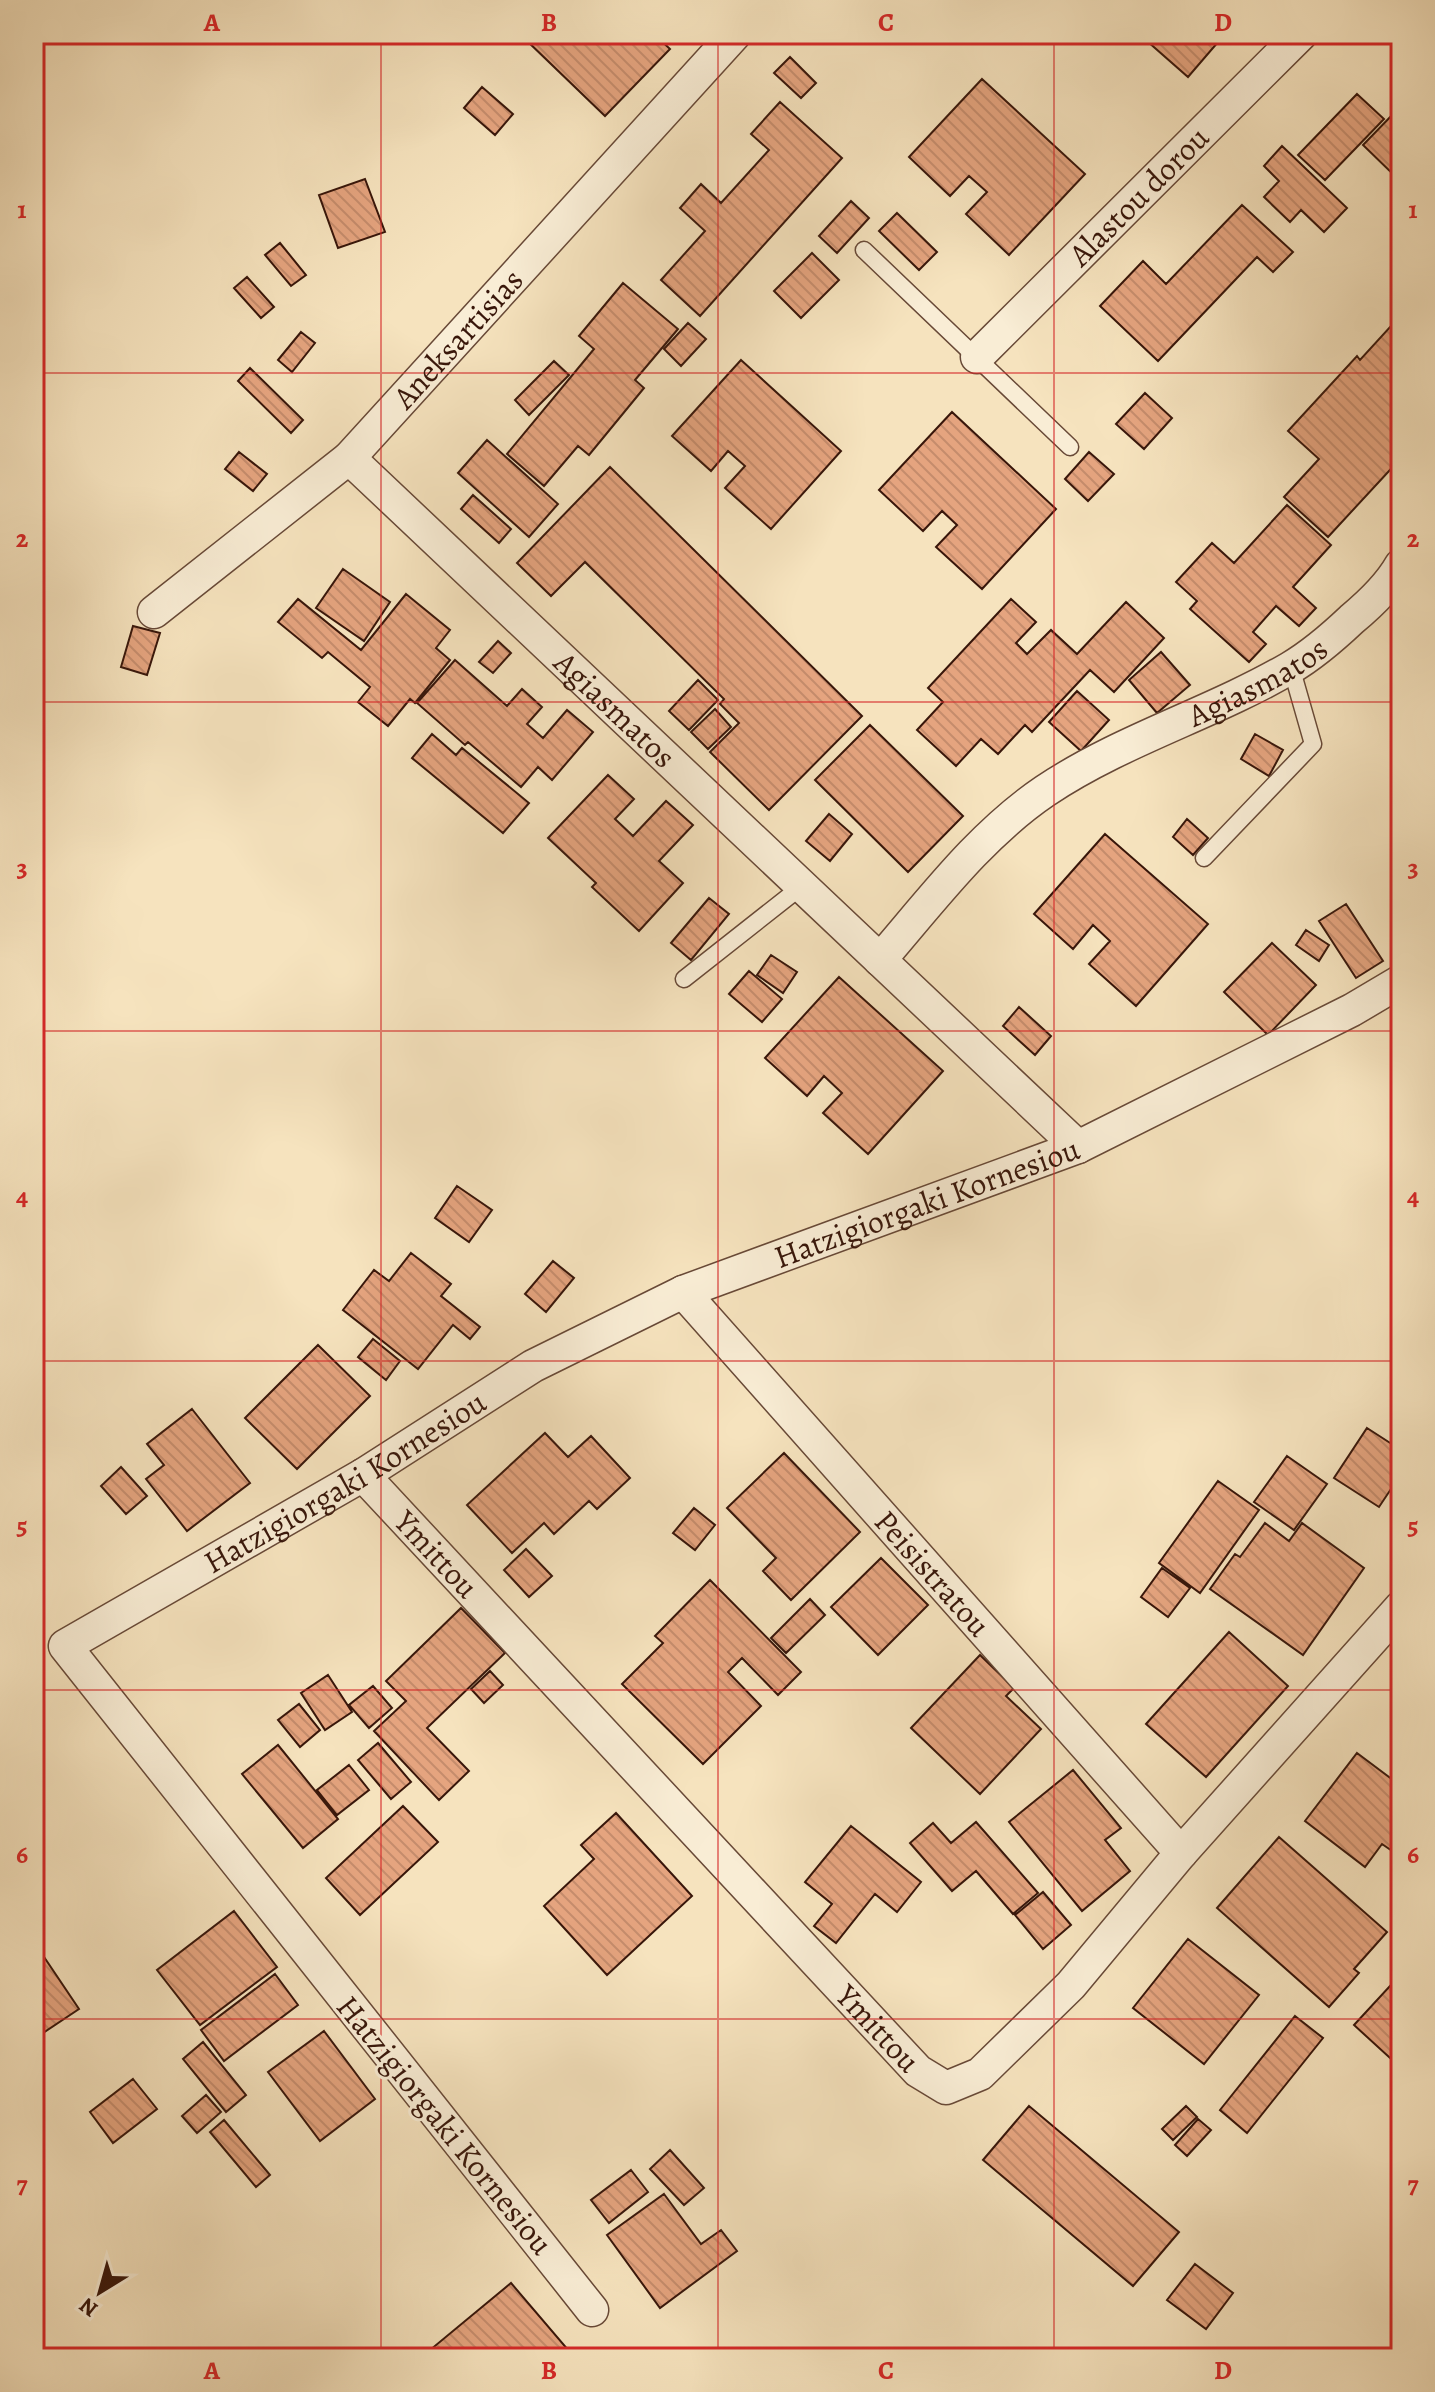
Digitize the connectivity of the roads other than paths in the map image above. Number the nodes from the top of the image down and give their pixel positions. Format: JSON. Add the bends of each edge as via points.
{"nodes":[{"id":1,"x":1301,"y":34,"type":"edge"},
{"id":2,"x":718,"y":40,"type":"edge"},
{"id":3,"x":864,"y":250,"type":"dead end"},
{"id":4,"x":977,"y":357,"type":"junction"},
{"id":5,"x":1070,"y":447,"type":"dead end"},
{"id":6,"x":349,"y":458,"type":"junction"},
{"id":7,"x":1401,"y":565,"type":"edge"},
{"id":8,"x":154,"y":612,"type":"dead end"},
{"id":9,"x":1291,"y":667,"type":"junction"},
{"id":10,"x":1204,"y":858,"type":"dead end"},
{"id":11,"x":802,"y":886,"type":"junction"},
{"id":12,"x":880,"y":960,"type":"junction"},
{"id":13,"x":684,"y":979,"type":"dead end"},
{"id":14,"x":1401,"y":981,"type":"edge"},
{"id":15,"x":1078,"y":1147,"type":"junction"},
{"id":16,"x":683,"y":1292,"type":"junction"},
{"id":17,"x":363,"y":1475,"type":"junction"},
{"id":18,"x":1401,"y":1607,"type":"edge"},
{"id":19,"x":1181,"y":1853,"type":"junction"},
{"id":20,"x":592,"y":2310,"type":"dead end"}],
"edges":[{"from":1,"to":4,"type":"street","name":"Alastou dorou"},
{"from":2,"to":6,"type":"street","name":"Aneksartisias"},
{"from":3,"to":4,"type":"lane"},
{"from":4,"to":5,"type":"lane"},
{"from":6,"to":8,"type":"street","name":"Aneksartisias"},
{"from":6,"to":11,"type":"street","name":"Agiasmatos"},
{"from":7,"to":9,"type":"street","name":"Agiasmatos","via":[[1373,601]]},
{"from":9,"to":10,"type":"lane","via":[[1313,744]]},
{"from":9,"to":12,"type":"street","name":"Agiasmatos","via":[[1046,790],[987,838]]},
{"from":11,"to":12,"type":"street","name":"Agiasmatos"},
{"from":11,"to":13,"type":"lane"},
{"from":12,"to":15,"type":"street","name":"Agiasmatos"},
{"from":14,"to":15,"type":"street","name":"Hatzigiorgaki Kornesiou"},
{"from":15,"to":16,"type":"street","name":"Hatzigiorgaki Kornesiou"},
{"from":16,"to":17,"type":"street","name":"Hatzigiorgaki Kornesiou","via":[[533,1366]]},
{"from":16,"to":19,"type":"street","name":"Peisistratou"},
{"from":17,"to":19,"type":"street","name":"Ymittou","via":[[918,2071],[946,2088],[980,2074],[1071,1985]]},
{"from":17,"to":20,"type":"street","name":"Hatzigiorgaki Kornesiou","via":[[65,1646]]},
{"from":18,"to":19,"type":"street","name":"Ymittou"}]}
